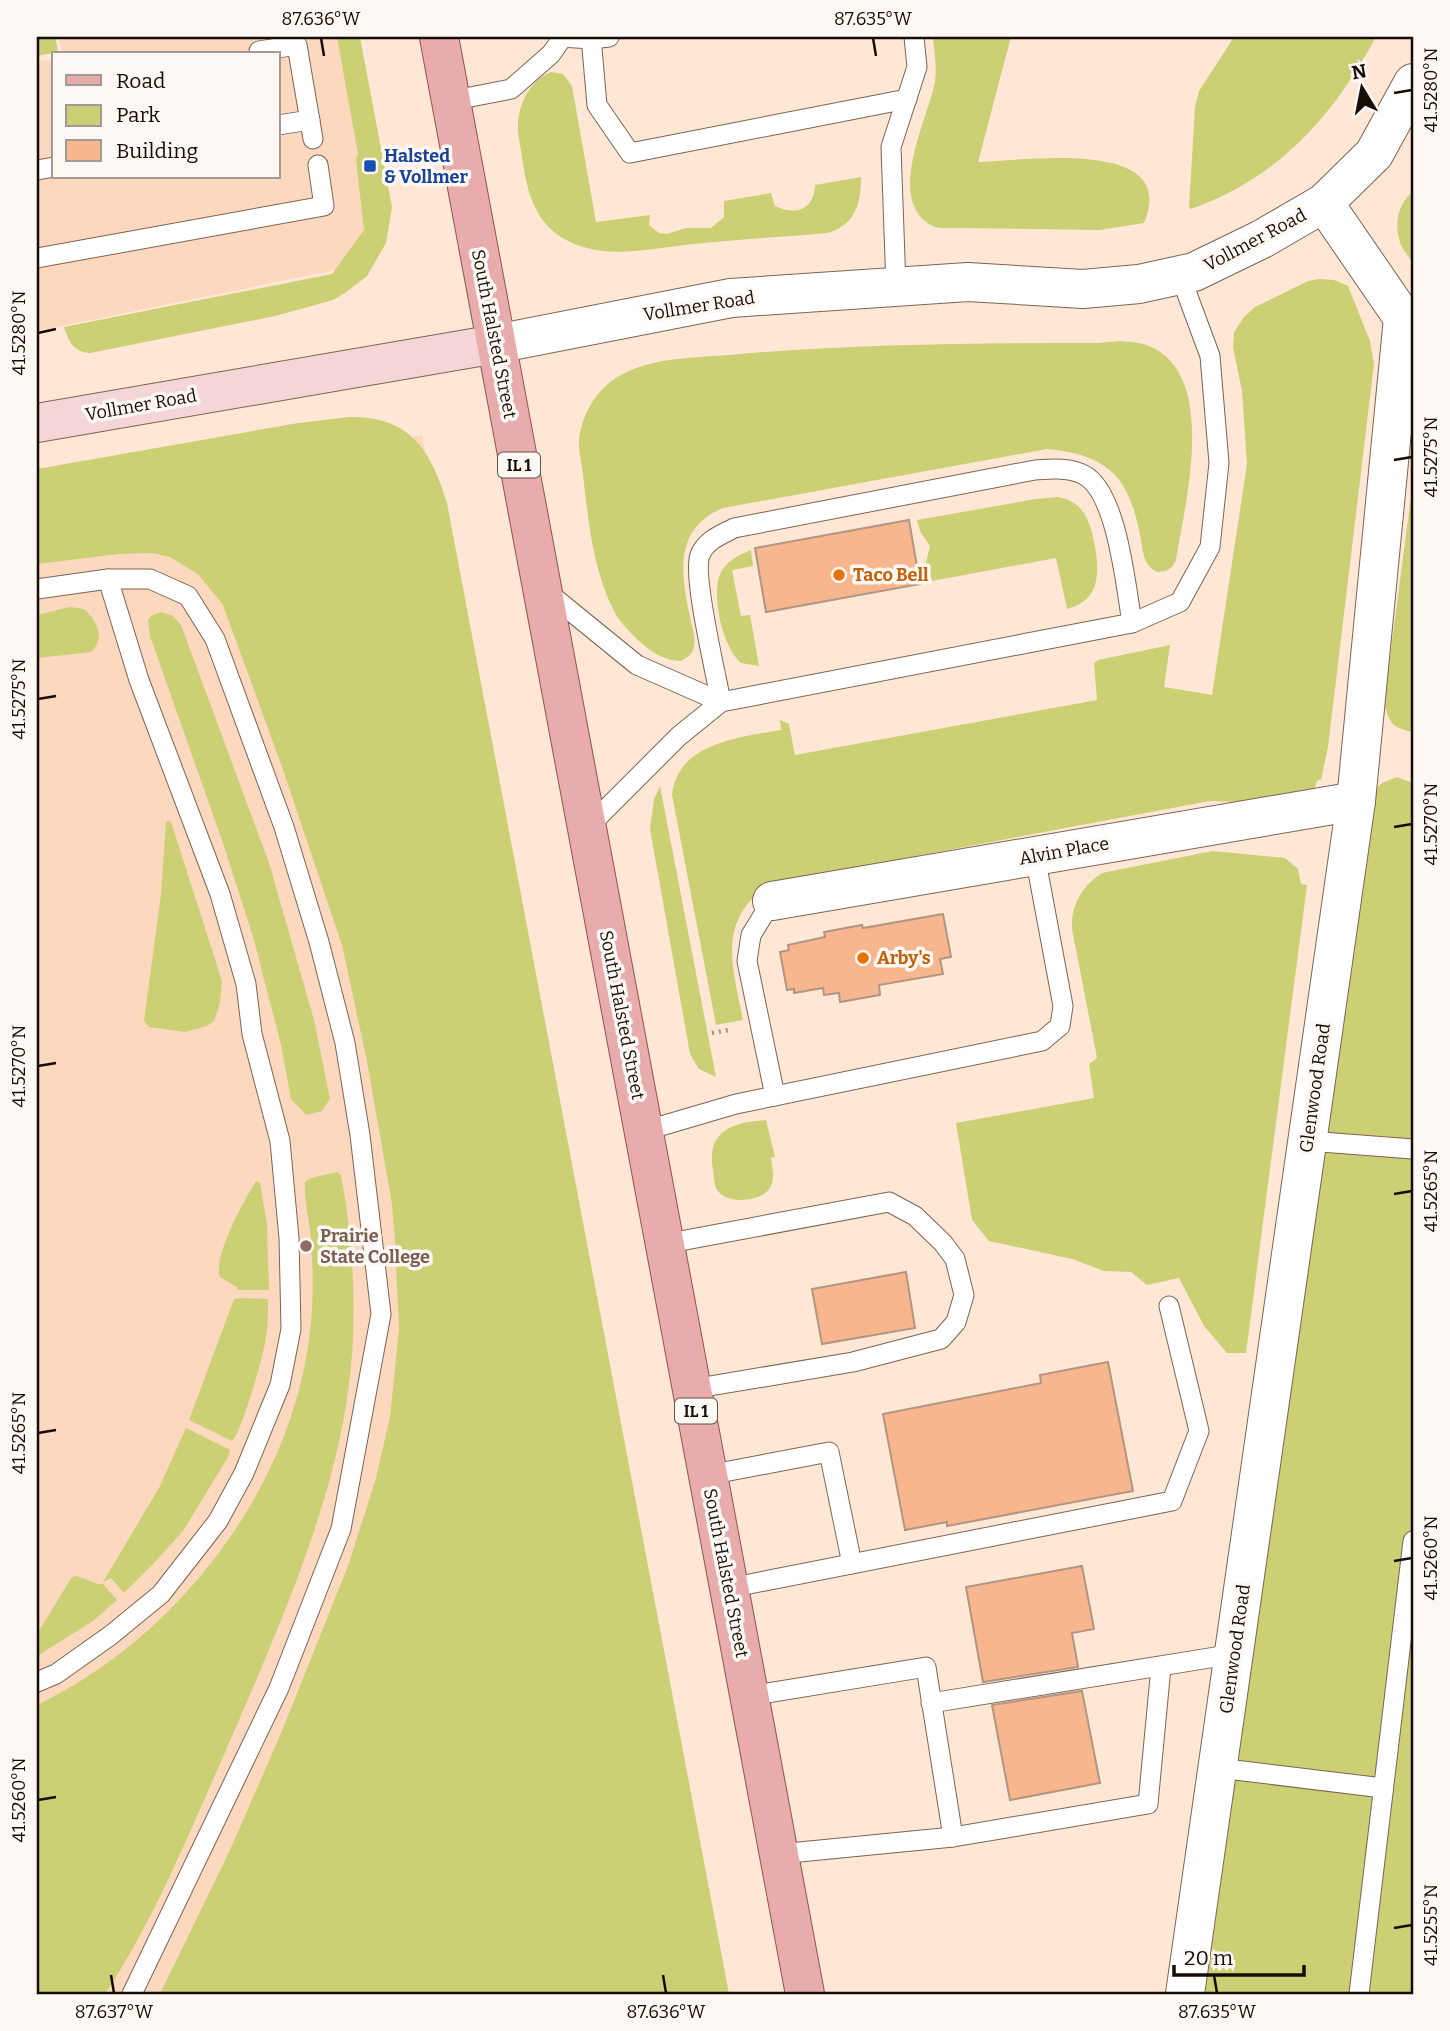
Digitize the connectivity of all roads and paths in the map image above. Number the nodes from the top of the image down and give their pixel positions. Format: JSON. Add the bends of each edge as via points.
{"nodes":[{"id":1,"x":439,"y":37,"type":"edge"},
{"id":2,"x":561,"y":37,"type":"edge"},
{"id":3,"x":914,"y":37,"type":"edge"},
{"id":4,"x":597,"y":38,"type":"edge"},
{"id":5,"x":260,"y":51,"type":"dead end"},
{"id":6,"x":1413,"y":83,"type":"edge"},
{"id":7,"x":907,"y":99,"type":"junction"},
{"id":8,"x":450,"y":101,"type":"junction"},
{"id":9,"x":280,"y":125,"type":"edge"},
{"id":10,"x":318,"y":165,"type":"dead end"},
{"id":11,"x":1324,"y":203,"type":"junction"},
{"id":12,"x":37,"y":258,"type":"edge"},
{"id":13,"x":1180,"y":275,"type":"junction"},
{"id":14,"x":896,"y":287,"type":"junction"},
{"id":15,"x":496,"y":344,"type":"junction"},
{"id":16,"x":37,"y":423,"type":"edge"},
{"id":17,"x":108,"y":579,"type":"junction"},
{"id":18,"x":541,"y":587,"type":"junction"},
{"id":19,"x":37,"y":589,"type":"edge"},
{"id":20,"x":1132,"y":623,"type":"junction"},
{"id":21,"x":721,"y":702,"type":"junction"},
{"id":22,"x":1356,"y":801,"type":"junction"},
{"id":23,"x":587,"y":828,"type":"junction"},
{"id":24,"x":1035,"y":856,"type":"junction"},
{"id":25,"x":772,"y":901,"type":"joint"},
{"id":26,"x":775,"y":1096,"type":"junction"},
{"id":27,"x":643,"y":1132,"type":"junction"},
{"id":28,"x":1308,"y":1140,"type":"junction"},
{"id":29,"x":1413,"y":1149,"type":"edge"},
{"id":30,"x":664,"y":1244,"type":"junction"},
{"id":31,"x":1169,"y":1306,"type":"dead end"},
{"id":32,"x":692,"y":1389,"type":"junction"},
{"id":33,"x":708,"y":1475,"type":"junction"},
{"id":34,"x":1413,"y":1541,"type":"edge"},
{"id":35,"x":852,"y":1564,"type":"junction"},
{"id":36,"x":729,"y":1588,"type":"junction"},
{"id":37,"x":1234,"y":1654,"type":"junction"},
{"id":38,"x":1161,"y":1667,"type":"junction"},
{"id":39,"x":37,"y":1682,"type":"edge"},
{"id":40,"x":749,"y":1696,"type":"junction"},
{"id":41,"x":931,"y":1703,"type":"junction"},
{"id":42,"x":1218,"y":1768,"type":"junction"},
{"id":43,"x":1383,"y":1788,"type":"junction"},
{"id":44,"x":953,"y":1837,"type":"junction"},
{"id":45,"x":779,"y":1854,"type":"junction"},
{"id":46,"x":132,"y":1994,"type":"edge"},
{"id":47,"x":805,"y":1994,"type":"edge"},
{"id":48,"x":1185,"y":1994,"type":"edge"},
{"id":49,"x":1359,"y":1994,"type":"edge"}],
"edges":[{"from":1,"to":8,"type":"main road","name":"South Halsted Street","number":"IL 1"},
{"from":2,"to":4,"type":"lane"},
{"from":2,"to":8,"type":"lane","via":[[551,54],[510,89]]},
{"from":3,"to":7,"type":"lane","via":[[917,67]]},
{"from":4,"to":7,"type":"lane","via":[[597,105],[630,153]]},
{"from":5,"to":9,"type":"lane","via":[[297,45],[311,129]]},
{"from":6,"to":11,"type":"street","name":"Vollmer Road","via":[[1374,154]]},
{"from":7,"to":14,"type":"lane","via":[[891,147]]},
{"from":8,"to":15,"type":"main road","name":"South Halsted Street","number":"IL 1"},
{"from":10,"to":12,"type":"lane","via":[[324,206]]},
{"from":11,"to":13,"type":"street","name":"Vollmer Road","via":[[1262,239]]},
{"from":11,"to":22,"type":"street","name":"Glenwood Road","via":[[1404,318]]},
{"from":13,"to":14,"type":"street","name":"Vollmer Road","via":[[1083,289],[968,282]]},
{"from":13,"to":20,"type":"lane","via":[[1210,356],[1219,463],[1209,547],[1180,602]]},
{"from":14,"to":15,"type":"street","name":"Vollmer Road","via":[[731,298]]},
{"from":15,"to":16,"type":"main road","name":"Vollmer Road"},
{"from":15,"to":18,"type":"main road","name":"South Halsted Street","number":"IL 1"},
{"from":17,"to":19,"type":"lane"},
{"from":17,"to":39,"type":"lane","via":[[246,984],[252,1034],[280,1141],[291,1329],[280,1385],[244,1473],[218,1521],[161,1594],[111,1635]]},
{"from":17,"to":46,"type":"lane","via":[[150,579],[188,596],[220,652],[284,827],[345,1043],[381,1314],[341,1529],[279,1688]]},
{"from":18,"to":21,"type":"lane","via":[[637,665]]},
{"from":18,"to":23,"type":"main road","name":"South Halsted Street","number":"IL 1"},
{"from":20,"to":21,"type":"lane"},
{"from":20,"to":21,"type":"lane","via":[[1111,510],[1100,489],[1084,475],[1061,469],[1021,472],[734,528],[712,539],[700,555],[698,577]]},
{"from":21,"to":23,"type":"lane","via":[[679,736]]},
{"from":22,"to":24,"type":"street","name":"Alvin Place"},
{"from":22,"to":28,"type":"street","name":"Glenwood Road"},
{"from":23,"to":27,"type":"main road","name":"South Halsted Street","number":"IL 1"},
{"from":24,"to":25,"type":"street","name":"Alvin Place"},
{"from":24,"to":26,"type":"lane","via":[[1063,1006],[1060,1026],[1042,1041]]},
{"from":25,"to":26,"type":"lane","via":[[751,935],[747,961]]},
{"from":26,"to":27,"type":"lane"},
{"from":27,"to":30,"type":"main road","name":"South Halsted Street","number":"IL 1"},
{"from":28,"to":29,"type":"lane"},
{"from":28,"to":37,"type":"street","name":"Glenwood Road"},
{"from":30,"to":32,"type":"main road","name":"South Halsted Street","number":"IL 1"},
{"from":30,"to":32,"type":"lane","via":[[889,1202],[915,1216],[943,1243],[955,1259],[964,1295],[956,1322],[941,1339],[853,1362]]},
{"from":31,"to":35,"type":"lane","via":[[1199,1431],[1172,1501]]},
{"from":32,"to":33,"type":"main road","name":"South Halsted Street","number":"IL 1"},
{"from":33,"to":35,"type":"lane","via":[[829,1452]]},
{"from":33,"to":36,"type":"main road","name":"South Halsted Street","number":"IL 1"},
{"from":34,"to":43,"type":"lane"},
{"from":35,"to":36,"type":"lane"},
{"from":36,"to":40,"type":"main road","name":"South Halsted Street","number":"IL 1"},
{"from":37,"to":38,"type":"lane"},
{"from":37,"to":42,"type":"street","name":"Glenwood Road"},
{"from":38,"to":41,"type":"lane"},
{"from":38,"to":44,"type":"lane","via":[[1148,1804]]},
{"from":40,"to":41,"type":"lane","via":[[926,1667]]},
{"from":40,"to":45,"type":"main road","name":"South Halsted Street","number":"IL 1"},
{"from":41,"to":44,"type":"lane"},
{"from":42,"to":43,"type":"lane"},
{"from":42,"to":48,"type":"street","name":"Glenwood Road"},
{"from":43,"to":49,"type":"lane"},
{"from":44,"to":45,"type":"lane"},
{"from":45,"to":47,"type":"main road","name":"South Halsted Street","number":"IL 1"}]}
